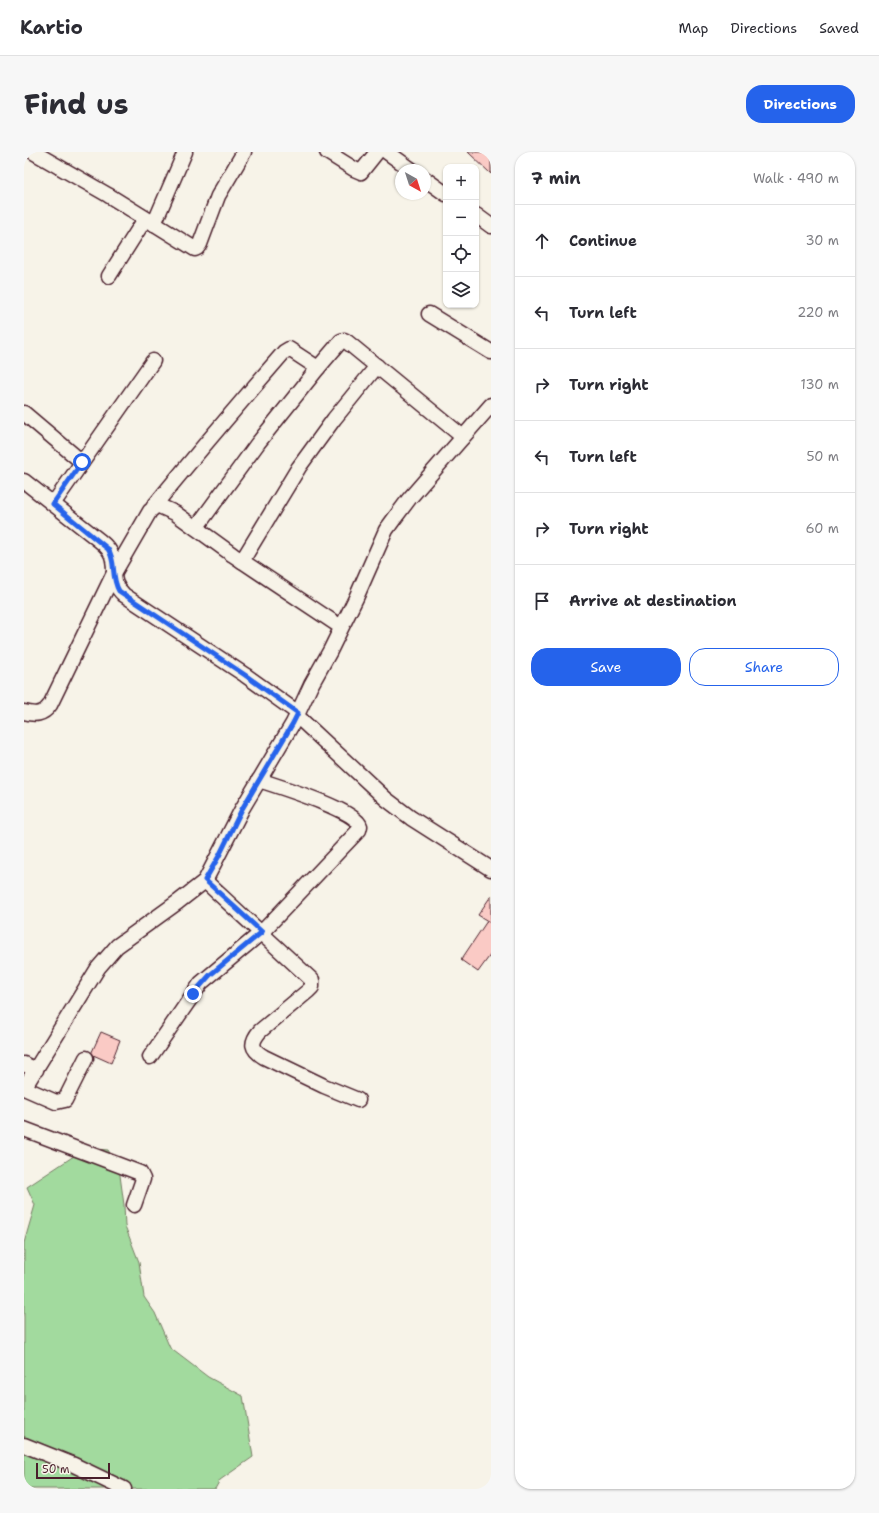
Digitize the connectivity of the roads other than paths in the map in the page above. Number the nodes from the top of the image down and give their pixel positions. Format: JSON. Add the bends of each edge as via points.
{"nodes":[{"id":1,"x":33,"y":152,"type":"edge"},
{"id":2,"x":185,"y":152,"type":"edge"},
{"id":3,"x":244,"y":152,"type":"edge"},
{"id":4,"x":327,"y":152,"type":"edge"},
{"id":5,"x":378,"y":152,"type":"edge"},
{"id":6,"x":388,"y":152,"type":"edge"},
{"id":7,"x":404,"y":164,"type":"edge"},
{"id":8,"x":431,"y":183,"type":"edge"},
{"id":9,"x":443,"y":192,"type":"edge"},
{"id":10,"x":479,"y":217,"type":"edge"},
{"id":11,"x":149,"y":221,"type":"junction"},
{"id":12,"x":491,"y":226,"type":"edge"},
{"id":13,"x":109,"y":276,"type":"dead end"},
{"id":14,"x":428,"y":314,"type":"dead end"},
{"id":15,"x":491,"y":352,"type":"edge"},
{"id":16,"x":153,"y":361,"type":"dead end"},
{"id":17,"x":377,"y":366,"type":"junction"},
{"id":18,"x":318,"y":368,"type":"junction"},
{"id":19,"x":491,"y":405,"type":"edge"},
{"id":20,"x":24,"y":413,"type":"edge"},
{"id":21,"x":463,"y":437,"type":"junction"},
{"id":22,"x":82,"y":462,"type":"junction"},
{"id":23,"x":24,"y":481,"type":"edge"},
{"id":24,"x":53,"y":504,"type":"junction"},
{"id":25,"x":154,"y":506,"type":"junction"},
{"id":26,"x":196,"y":528,"type":"junction"},
{"id":27,"x":242,"y":561,"type":"junction"},
{"id":28,"x":113,"y":575,"type":"junction"},
{"id":29,"x":341,"y":627,"type":"junction"},
{"id":30,"x":24,"y":712,"type":"edge"},
{"id":31,"x":297,"y":714,"type":"junction"},
{"id":32,"x":259,"y":780,"type":"junction"},
{"id":33,"x":491,"y":869,"type":"edge"},
{"id":34,"x":205,"y":880,"type":"junction"},
{"id":35,"x":262,"y":932,"type":"junction"},
{"id":36,"x":150,"y":1057,"type":"dead end"},
{"id":37,"x":86,"y":1058,"type":"dead end"},
{"id":38,"x":30,"y":1067,"type":"edge"},
{"id":39,"x":24,"y":1088,"type":"edge"},
{"id":40,"x":358,"y":1100,"type":"dead end"},
{"id":41,"x":24,"y":1129,"type":"edge"},
{"id":42,"x":134,"y":1205,"type":"dead end"},
{"id":43,"x":24,"y":1445,"type":"edge"},
{"id":44,"x":124,"y":1489,"type":"edge"}],
"edges":[{"from":1,"to":11,"type":"street"},
{"from":2,"to":11,"type":"street"},
{"from":3,"to":11,"type":"street","via":[[218,196],[198,248],[192,248]]},
{"from":4,"to":5,"type":"street","via":[[361,172]]},
{"from":6,"to":7,"type":"street"},
{"from":8,"to":9,"type":"street"},
{"from":10,"to":12,"type":"street"},
{"from":11,"to":13,"type":"street"},
{"from":14,"to":15,"type":"street"},
{"from":16,"to":22,"type":"street"},
{"from":17,"to":18,"type":"street","via":[[344,340]]},
{"from":17,"to":21,"type":"street"},
{"from":17,"to":27,"type":"street","via":[[299,467]]},
{"from":18,"to":25,"type":"street","via":[[292,350],[286,350]]},
{"from":18,"to":26,"type":"street","via":[[258,443]]},
{"from":19,"to":21,"type":"street"},
{"from":20,"to":22,"type":"street"},
{"from":21,"to":29,"type":"street","via":[[394,519]]},
{"from":22,"to":24,"type":"street"},
{"from":23,"to":24,"type":"street"},
{"from":24,"to":28,"type":"street","via":[[108,549],[113,559]]},
{"from":25,"to":26,"type":"street","via":[[159,505],[168,509]]},
{"from":25,"to":28,"type":"street"},
{"from":26,"to":27,"type":"street"},
{"from":27,"to":29,"type":"street"},
{"from":28,"to":30,"type":"street","via":[[50,705],[39,714]]},
{"from":28,"to":31,"type":"street","via":[[114,582],[124,595],[245,675]]},
{"from":29,"to":31,"type":"street"},
{"from":31,"to":32,"type":"street"},
{"from":31,"to":33,"type":"street","via":[[386,799]]},
{"from":32,"to":34,"type":"street"},
{"from":32,"to":35,"type":"street","via":[[342,811],[360,823],[359,830]]},
{"from":34,"to":35,"type":"street"},
{"from":34,"to":38,"type":"street","via":[[117,946],[98,968]]},
{"from":35,"to":36,"type":"street","via":[[201,984]]},
{"from":35,"to":40,"type":"street","via":[[312,980],[312,984],[308,991],[260,1031],[255,1037],[254,1049],[264,1058]]},
{"from":37,"to":39,"type":"street","via":[[65,1100],[56,1102]]},
{"from":38,"to":39,"type":"street"},
{"from":41,"to":42,"type":"street","via":[[140,1173],[142,1179]]},
{"from":43,"to":44,"type":"street"}]}
